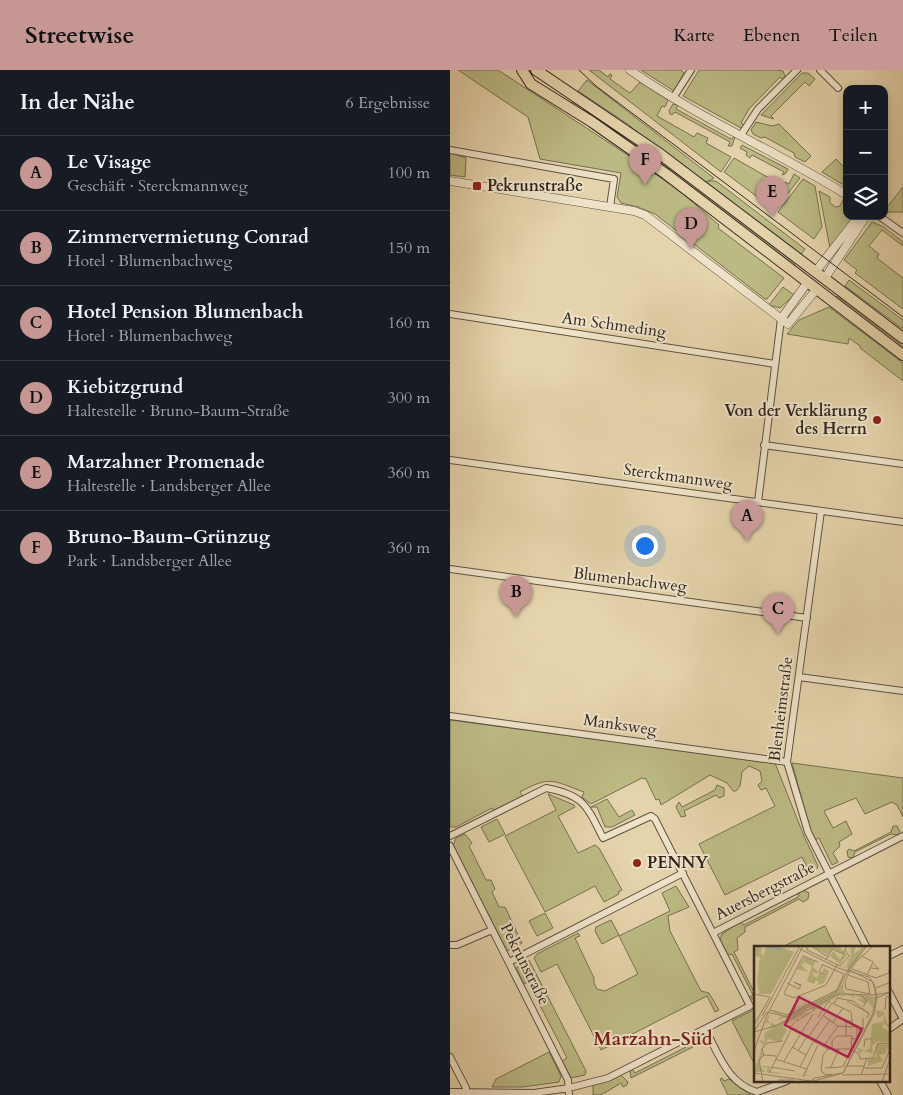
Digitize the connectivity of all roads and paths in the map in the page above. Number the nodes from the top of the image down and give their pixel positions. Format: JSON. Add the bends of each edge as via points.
{"nodes":[{"id":1,"x":522,"y":70,"type":"edge"},
{"id":2,"x":536,"y":70,"type":"edge"},
{"id":3,"x":630,"y":70,"type":"edge"},
{"id":4,"x":797,"y":70,"type":"edge"},
{"id":5,"x":820,"y":70,"type":"edge"},
{"id":6,"x":688,"y":71,"type":"edge"},
{"id":7,"x":838,"y":88,"type":"dead end"},
{"id":8,"x":673,"y":98,"type":"junction"},
{"id":9,"x":741,"y":135,"type":"junction"},
{"id":10,"x":450,"y":150,"type":"edge"},
{"id":11,"x":450,"y":181,"type":"edge"},
{"id":12,"x":843,"y":193,"type":"edge"},
{"id":13,"x":610,"y":207,"type":"junction"},
{"id":14,"x":856,"y":220,"type":"edge"},
{"id":15,"x":863,"y":220,"type":"edge"},
{"id":16,"x":884,"y":220,"type":"edge"},
{"id":17,"x":903,"y":233,"type":"edge"},
{"id":18,"x":816,"y":271,"type":"junction"},
{"id":19,"x":825,"y":278,"type":"junction"},
{"id":20,"x":807,"y":283,"type":"junction"},
{"id":21,"x":816,"y":290,"type":"junction"},
{"id":22,"x":450,"y":314,"type":"edge"},
{"id":23,"x":781,"y":318,"type":"junction"},
{"id":24,"x":788,"y":324,"type":"junction"},
{"id":25,"x":903,"y":338,"type":"edge"},
{"id":26,"x":778,"y":340,"type":"junction"},
{"id":27,"x":903,"y":355,"type":"edge"},
{"id":28,"x":775,"y":364,"type":"junction"},
{"id":29,"x":764,"y":445,"type":"junction"},
{"id":30,"x":450,"y":460,"type":"edge"},
{"id":31,"x":903,"y":464,"type":"edge"},
{"id":32,"x":758,"y":502,"type":"junction"},
{"id":33,"x":821,"y":511,"type":"junction"},
{"id":34,"x":903,"y":522,"type":"edge"},
{"id":35,"x":450,"y":569,"type":"edge"},
{"id":36,"x":807,"y":618,"type":"junction"},
{"id":37,"x":799,"y":677,"type":"junction"},
{"id":38,"x":903,"y":691,"type":"edge"},
{"id":39,"x":450,"y":716,"type":"edge"},
{"id":40,"x":787,"y":762,"type":"junction"},
{"id":41,"x":450,"y":836,"type":"edge"},
{"id":42,"x":903,"y":836,"type":"edge"},
{"id":43,"x":450,"y":846,"type":"edge"},
{"id":44,"x":682,"y":873,"type":"junction"},
{"id":45,"x":829,"y":874,"type":"junction"},
{"id":46,"x":492,"y":930,"type":"junction"},
{"id":47,"x":713,"y":933,"type":"junction"},
{"id":48,"x":450,"y":945,"type":"edge"},
{"id":49,"x":866,"y":946,"type":"edge"},
{"id":50,"x":903,"y":949,"type":"edge"},
{"id":51,"x":890,"y":956,"type":"edge"},
{"id":52,"x":509,"y":962,"type":"junction"},
{"id":53,"x":890,"y":994,"type":"edge"},
{"id":54,"x":903,"y":1019,"type":"edge"},
{"id":55,"x":890,"y":1028,"type":"edge"},
{"id":56,"x":705,"y":1029,"type":"junction"},
{"id":57,"x":450,"y":1057,"type":"edge"},
{"id":58,"x":785,"y":1082,"type":"edge"},
{"id":59,"x":881,"y":1082,"type":"edge"},
{"id":60,"x":569,"y":1091,"type":"edge"},
{"id":61,"x":450,"y":1092,"type":"edge"},
{"id":62,"x":466,"y":1092,"type":"junction"},
{"id":63,"x":757,"y":1094,"type":"edge"},
{"id":64,"x":888,"y":1095,"type":"edge"}],
"edges":[{"from":1,"to":20,"type":"main road","via":[[531,84],[660,169]]},
{"from":2,"to":18,"type":"main road","via":[[626,130]]},
{"from":3,"to":8,"type":"street"},
{"from":4,"to":9,"type":"street","via":[[758,109]]},
{"from":5,"to":7,"type":"street"},
{"from":6,"to":8,"type":"street"},
{"from":8,"to":9,"type":"street"},
{"from":9,"to":12,"type":"street"},
{"from":10,"to":13,"type":"street","via":[[614,178]]},
{"from":11,"to":13,"type":"street"},
{"from":13,"to":23,"type":"street","via":[[634,211],[655,221]]},
{"from":14,"to":18,"type":"street"},
{"from":15,"to":19,"type":"street"},
{"from":16,"to":17,"type":"street"},
{"from":18,"to":19,"type":"main road"},
{"from":18,"to":20,"type":"main road"},
{"from":19,"to":21,"type":"main road"},
{"from":19,"to":25,"type":"main road"},
{"from":20,"to":21,"type":"main road"},
{"from":20,"to":23,"type":"street"},
{"from":21,"to":24,"type":"street"},
{"from":21,"to":27,"type":"main road"},
{"from":22,"to":28,"type":"street","name":"Am Schmeding"},
{"from":23,"to":24,"type":"street"},
{"from":23,"to":26,"type":"street"},
{"from":24,"to":26,"type":"street"},
{"from":26,"to":28,"type":"street"},
{"from":28,"to":29,"type":"street"},
{"from":29,"to":31,"type":"street"},
{"from":29,"to":32,"type":"street"},
{"from":30,"to":32,"type":"street","name":"Sterckmannweg"},
{"from":32,"to":33,"type":"street","name":"Sterckmannweg"},
{"from":33,"to":34,"type":"street","name":"Sterckmannweg"},
{"from":33,"to":36,"type":"street","name":"Blenheimstraße"},
{"from":35,"to":36,"type":"street","name":"Blumenbachweg"},
{"from":36,"to":37,"type":"street","name":"Blenheimstraße"},
{"from":37,"to":38,"type":"street"},
{"from":37,"to":40,"type":"street","name":"Blenheimstraße"},
{"from":39,"to":40,"type":"street","name":"Manksweg"},
{"from":40,"to":45,"type":"street","name":"Blenheimstraße","via":[[808,832]]},
{"from":41,"to":44,"type":"street","name":"Auersbergstraße","via":[[546,788],[586,804],[603,838],[651,816]]},
{"from":42,"to":45,"type":"street"},
{"from":43,"to":46,"type":"street","name":"Pekrunstraße"},
{"from":44,"to":47,"type":"street","name":"Auersbergstraße"},
{"from":44,"to":52,"type":"street"},
{"from":45,"to":47,"type":"street","name":"Auersbergstraße"},
{"from":45,"to":49,"type":"street","name":"Blenheimstraße"},
{"from":46,"to":48,"type":"street"},
{"from":46,"to":52,"type":"street","name":"Pekrunstraße"},
{"from":47,"to":56,"type":"street","name":"Auersbergstraße","via":[[750,1006]]},
{"from":50,"to":51,"type":"street"},
{"from":52,"to":60,"type":"street","name":"Pekrunstraße","via":[[568,1080]]},
{"from":53,"to":54,"type":"street"},
{"from":54,"to":55,"type":"street"},
{"from":56,"to":60,"type":"street","via":[[614,1076]]},
{"from":56,"to":63,"type":"street","via":[[730,1076]]},
{"from":57,"to":62,"type":"street"},
{"from":58,"to":63,"type":"street"},
{"from":59,"to":64,"type":"street"},
{"from":60,"to":62,"type":"street"},
{"from":61,"to":62,"type":"street"}]}
